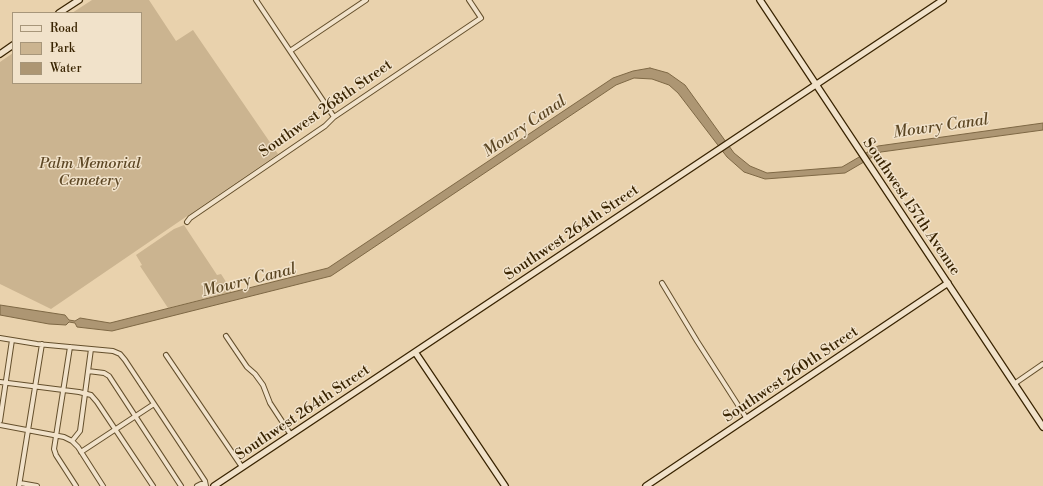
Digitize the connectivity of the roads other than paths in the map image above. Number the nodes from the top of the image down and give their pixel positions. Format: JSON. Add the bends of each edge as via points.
{"nodes":[{"id":1,"x":79,"y":0,"type":"edge"},
{"id":2,"x":256,"y":0,"type":"edge"},
{"id":3,"x":366,"y":0,"type":"edge"},
{"id":4,"x":469,"y":0,"type":"edge"},
{"id":5,"x":760,"y":0,"type":"edge"},
{"id":6,"x":943,"y":0,"type":"edge"},
{"id":7,"x":61,"y":12,"type":"edge"},
{"id":8,"x":12,"y":46,"type":"edge"},
{"id":9,"x":290,"y":51,"type":"junction"},
{"id":10,"x":0,"y":54,"type":"edge"},
{"id":11,"x":816,"y":84,"type":"junction"},
{"id":12,"x":334,"y":117,"type":"junction"},
{"id":13,"x":187,"y":222,"type":"dead end"},
{"id":14,"x":662,"y":283,"type":"dead end"},
{"id":15,"x":948,"y":283,"type":"junction"},
{"id":16,"x":226,"y":336,"type":"dead end"},
{"id":17,"x":0,"y":338,"type":"edge"},
{"id":18,"x":12,"y":340,"type":"junction"},
{"id":19,"x":42,"y":344,"type":"junction"},
{"id":20,"x":70,"y":348,"type":"junction"},
{"id":21,"x":91,"y":349,"type":"junction"},
{"id":22,"x":415,"y":352,"type":"junction"},
{"id":23,"x":166,"y":355,"type":"dead end"},
{"id":24,"x":1043,"y":364,"type":"edge"},
{"id":25,"x":88,"y":371,"type":"junction"},
{"id":26,"x":0,"y":382,"type":"edge"},
{"id":27,"x":6,"y":383,"type":"junction"},
{"id":28,"x":1014,"y":384,"type":"junction"},
{"id":29,"x":35,"y":387,"type":"junction"},
{"id":30,"x":64,"y":390,"type":"junction"},
{"id":31,"x":85,"y":393,"type":"junction"},
{"id":32,"x":154,"y":404,"type":"junction"},
{"id":33,"x":135,"y":416,"type":"junction"},
{"id":34,"x":747,"y":418,"type":"junction"},
{"id":35,"x":0,"y":422,"type":"edge"},
{"id":36,"x":0,"y":425,"type":"edge"},
{"id":37,"x":1043,"y":427,"type":"edge"},
{"id":38,"x":115,"y":429,"type":"junction"},
{"id":39,"x":28,"y":430,"type":"junction"},
{"id":40,"x":291,"y":435,"type":"junction"},
{"id":41,"x":57,"y":436,"type":"junction"},
{"id":42,"x":72,"y":441,"type":"junction"},
{"id":43,"x":81,"y":452,"type":"junction"},
{"id":44,"x":242,"y":467,"type":"junction"},
{"id":45,"x":20,"y":485,"type":"edge"},
{"id":46,"x":206,"y":485,"type":"edge"},
{"id":47,"x":37,"y":486,"type":"edge"},
{"id":48,"x":76,"y":486,"type":"edge"},
{"id":49,"x":103,"y":486,"type":"edge"},
{"id":50,"x":153,"y":486,"type":"edge"},
{"id":51,"x":181,"y":486,"type":"edge"},
{"id":52,"x":197,"y":486,"type":"edge"},
{"id":53,"x":214,"y":486,"type":"edge"},
{"id":54,"x":505,"y":486,"type":"edge"},
{"id":55,"x":646,"y":486,"type":"edge"}],
"edges":[{"from":1,"to":7,"type":"street"},
{"from":2,"to":9,"type":"street"},
{"from":3,"to":9,"type":"street"},
{"from":4,"to":12,"type":"street","name":"Southwest 268th Street","via":[[481,18]]},
{"from":5,"to":11,"type":"street","name":"Southwest 157th Avenue"},
{"from":6,"to":11,"type":"street","name":"Southwest 264th Street"},
{"from":8,"to":10,"type":"street"},
{"from":9,"to":12,"type":"street"},
{"from":11,"to":15,"type":"street","name":"Southwest 157th Avenue"},
{"from":11,"to":22,"type":"street","name":"Southwest 264th Street"},
{"from":12,"to":13,"type":"street","name":"Southwest 268th Street","via":[[325,126]]},
{"from":14,"to":34,"type":"street"},
{"from":15,"to":28,"type":"street","name":"Southwest 157th Avenue"},
{"from":15,"to":34,"type":"street","name":"Southwest 260th Street"},
{"from":16,"to":40,"type":"street","via":[[246,367],[263,385],[270,403]]},
{"from":17,"to":18,"type":"street"},
{"from":18,"to":19,"type":"street"},
{"from":18,"to":27,"type":"street"},
{"from":19,"to":20,"type":"street"},
{"from":19,"to":29,"type":"street"},
{"from":20,"to":21,"type":"street"},
{"from":20,"to":30,"type":"street"},
{"from":21,"to":25,"type":"street"},
{"from":21,"to":32,"type":"street","via":[[121,355]]},
{"from":22,"to":40,"type":"street","name":"Southwest 264th Street"},
{"from":22,"to":54,"type":"street"},
{"from":23,"to":44,"type":"street"},
{"from":24,"to":28,"type":"street"},
{"from":25,"to":31,"type":"street"},
{"from":25,"to":33,"type":"street","via":[[107,375]]},
{"from":26,"to":27,"type":"street"},
{"from":27,"to":29,"type":"street"},
{"from":27,"to":35,"type":"street"},
{"from":28,"to":37,"type":"street","name":"Southwest 157th Avenue"},
{"from":29,"to":30,"type":"street"},
{"from":29,"to":39,"type":"street"},
{"from":30,"to":31,"type":"street"},
{"from":30,"to":41,"type":"street"},
{"from":31,"to":38,"type":"street","via":[[94,398]]},
{"from":31,"to":42,"type":"street","via":[[80,431]]},
{"from":32,"to":33,"type":"street"},
{"from":32,"to":46,"type":"street"},
{"from":33,"to":38,"type":"street"},
{"from":33,"to":51,"type":"street"},
{"from":34,"to":55,"type":"street","name":"Southwest 260th Street"},
{"from":36,"to":39,"type":"street"},
{"from":38,"to":43,"type":"street"},
{"from":38,"to":50,"type":"street"},
{"from":39,"to":41,"type":"street"},
{"from":39,"to":45,"type":"street"},
{"from":40,"to":44,"type":"street","name":"Southwest 264th Street"},
{"from":41,"to":42,"type":"street"},
{"from":41,"to":48,"type":"street","via":[[55,453]]},
{"from":42,"to":43,"type":"street"},
{"from":43,"to":49,"type":"street"},
{"from":44,"to":53,"type":"street","name":"Southwest 264th Street"},
{"from":45,"to":47,"type":"street"},
{"from":46,"to":52,"type":"street"}]}
